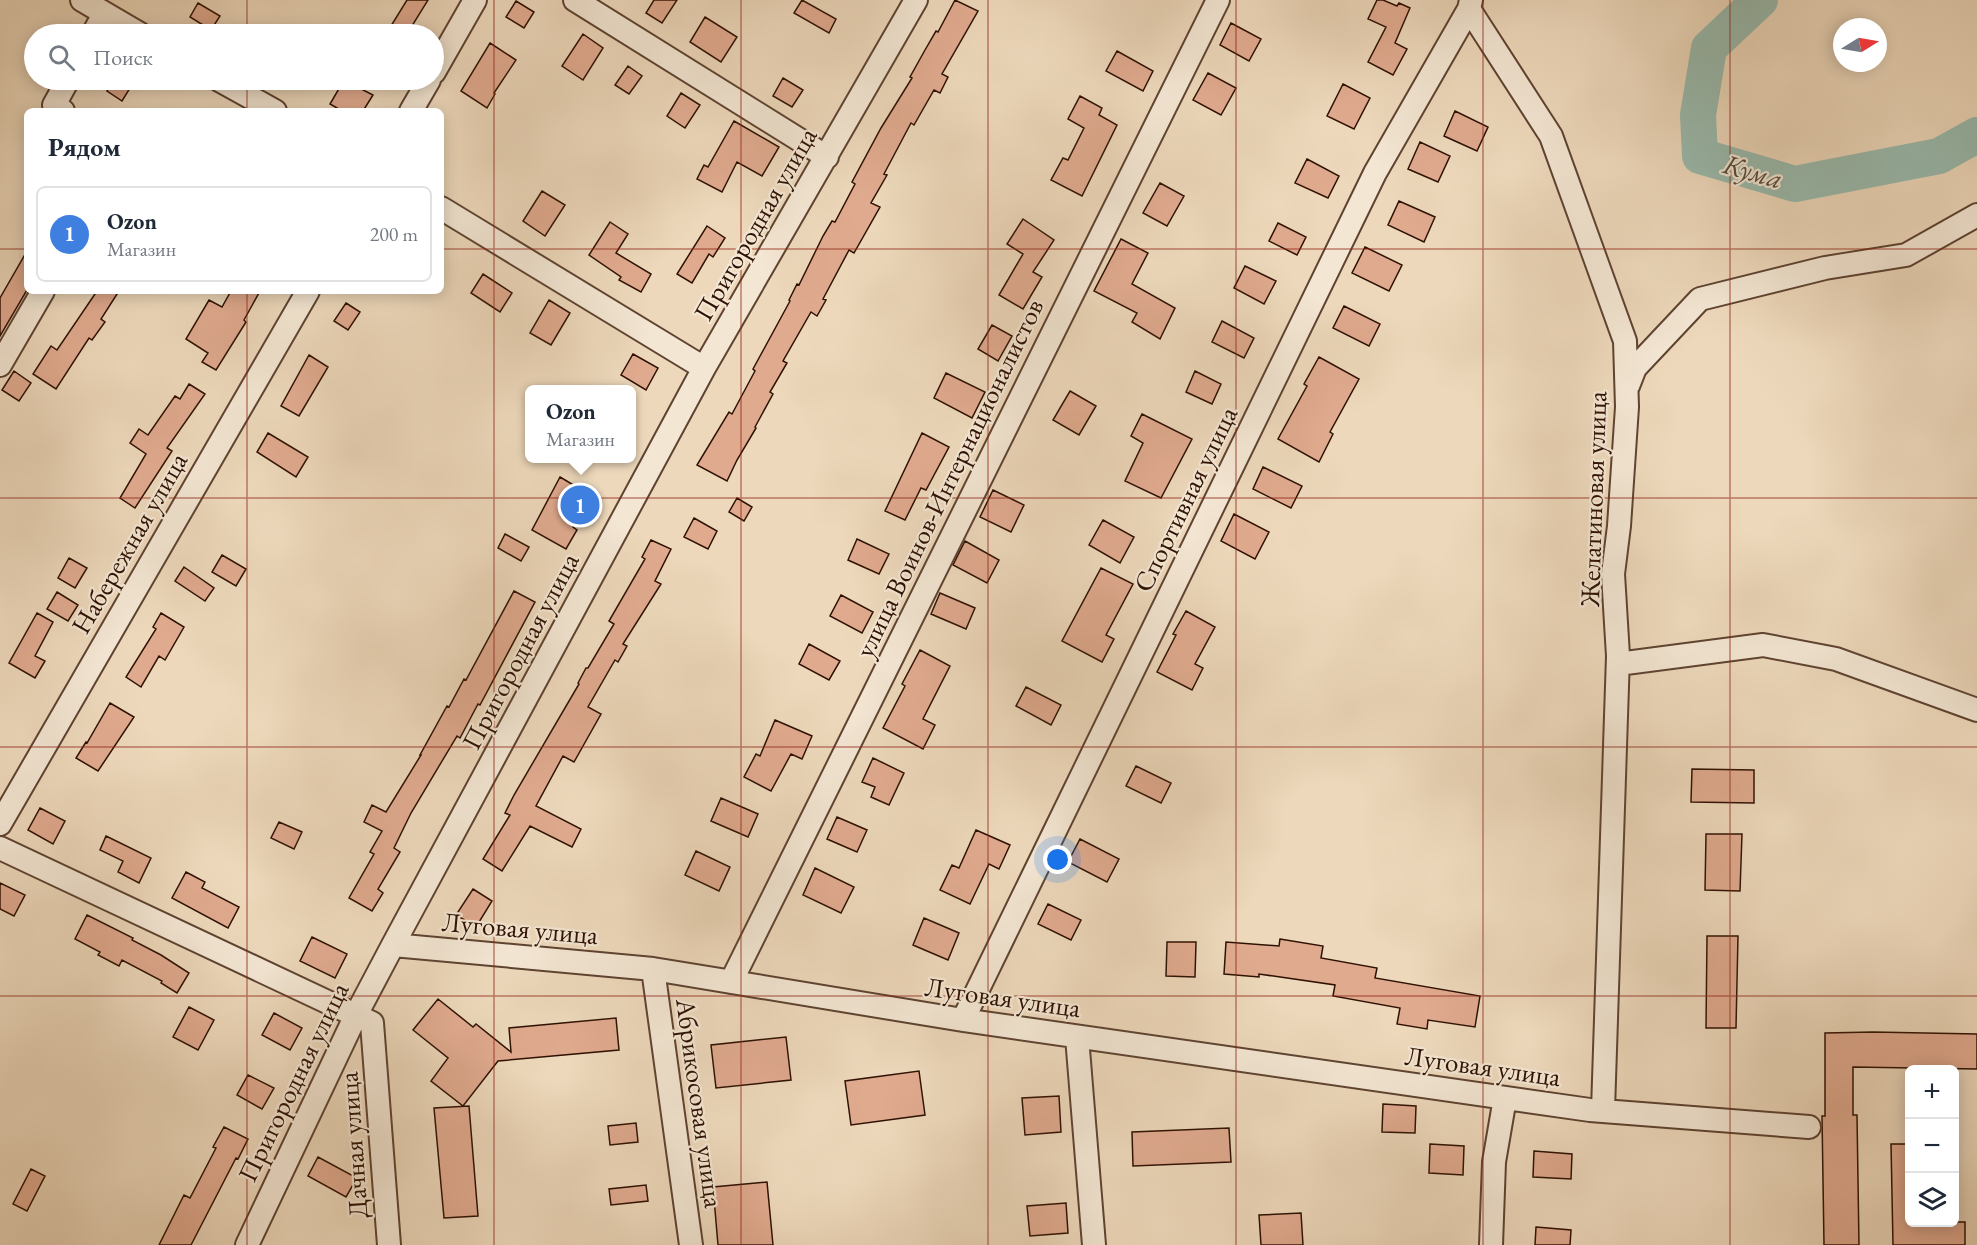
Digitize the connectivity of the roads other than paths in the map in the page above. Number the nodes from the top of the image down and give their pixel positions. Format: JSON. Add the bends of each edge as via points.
{"nodes":[{"id":1,"x":82,"y":0,"type":"edge"},
{"id":2,"x":475,"y":0,"type":"edge"},
{"id":3,"x":575,"y":0,"type":"edge"},
{"id":4,"x":916,"y":0,"type":"edge"},
{"id":5,"x":1218,"y":0,"type":"edge"},
{"id":6,"x":1470,"y":4,"type":"edge"},
{"id":7,"x":104,"y":14,"type":"junction"},
{"id":8,"x":98,"y":24,"type":"edge"},
{"id":9,"x":122,"y":24,"type":"edge"},
{"id":10,"x":444,"y":54,"type":"edge"},
{"id":11,"x":62,"y":90,"type":"edge"},
{"id":12,"x":237,"y":90,"type":"edge"},
{"id":13,"x":423,"y":90,"type":"edge"},
{"id":14,"x":58,"y":108,"type":"edge"},
{"id":15,"x":270,"y":108,"type":"edge"},
{"id":16,"x":413,"y":108,"type":"edge"},
{"id":17,"x":827,"y":157,"type":"junction"},
{"id":18,"x":444,"y":210,"type":"edge"},
{"id":19,"x":1977,"y":215,"type":"edge"},
{"id":20,"x":41,"y":294,"type":"edge"},
{"id":21,"x":306,"y":294,"type":"edge"},
{"id":22,"x":0,"y":365,"type":"edge"},
{"id":23,"x":704,"y":368,"type":"junction"},
{"id":24,"x":1626,"y":390,"type":"junction"},
{"id":25,"x":1618,"y":664,"type":"junction"},
{"id":26,"x":1977,"y":710,"type":"edge"},
{"id":27,"x":0,"y":824,"type":"edge"},
{"id":28,"x":0,"y":848,"type":"edge"},
{"id":29,"x":393,"y":945,"type":"junction"},
{"id":30,"x":653,"y":969,"type":"junction"},
{"id":31,"x":731,"y":982,"type":"junction"},
{"id":32,"x":356,"y":1015,"type":"junction"},
{"id":33,"x":963,"y":1020,"type":"junction"},
{"id":34,"x":1077,"y":1036,"type":"junction"},
{"id":35,"x":1505,"y":1098,"type":"junction"},
{"id":36,"x":1603,"y":1110,"type":"junction"},
{"id":37,"x":1809,"y":1127,"type":"dead end"},
{"id":38,"x":247,"y":1245,"type":"edge"},
{"id":39,"x":389,"y":1245,"type":"edge"},
{"id":40,"x":691,"y":1245,"type":"edge"},
{"id":41,"x":1094,"y":1245,"type":"edge"},
{"id":42,"x":1491,"y":1245,"type":"edge"}],
"edges":[{"from":1,"to":7,"type":"street"},
{"from":2,"to":10,"type":"street"},
{"from":3,"to":17,"type":"street"},
{"from":4,"to":17,"type":"street","name":"Пригородная улица"},
{"from":5,"to":31,"type":"street","name":"улица Воинов-Интернационалистов"},
{"from":6,"to":24,"type":"street","name":"Желатиновая улица","via":[[1551,136],[1625,341]]},
{"from":6,"to":33,"type":"street","name":"Спортивная улица","via":[[1375,173]]},
{"from":7,"to":8,"type":"street"},
{"from":7,"to":9,"type":"street"},
{"from":11,"to":14,"type":"street","via":[[54,105]]},
{"from":12,"to":15,"type":"street"},
{"from":13,"to":16,"type":"street"},
{"from":17,"to":23,"type":"street","name":"Пригородная улица"},
{"from":18,"to":23,"type":"street"},
{"from":19,"to":24,"type":"street","via":[[1906,255],[1825,268],[1700,299],[1635,368]]},
{"from":20,"to":22,"type":"street"},
{"from":21,"to":27,"type":"street","name":"Набережная улица"},
{"from":23,"to":29,"type":"street","name":"Пригородная улица"},
{"from":24,"to":25,"type":"street","name":"Желатиновая улица","via":[[1613,574]]},
{"from":25,"to":26,"type":"street","via":[[1763,645],[1836,659]]},
{"from":25,"to":36,"type":"street","name":"Желатиновая улица"},
{"from":28,"to":32,"type":"street"},
{"from":29,"to":30,"type":"street","name":"Луговая улица"},
{"from":29,"to":32,"type":"street","name":"Пригородная улица"},
{"from":30,"to":31,"type":"street","name":"Луговая улица"},
{"from":30,"to":40,"type":"street","name":"Абрикосовая улица"},
{"from":31,"to":33,"type":"street","name":"Луговая улица"},
{"from":32,"to":38,"type":"street","name":"Пригородная улица"},
{"from":32,"to":39,"type":"street","name":"Дачная улица","via":[[372,1023]]},
{"from":33,"to":34,"type":"street","name":"Луговая улица"},
{"from":34,"to":35,"type":"street","name":"Луговая улица"},
{"from":34,"to":41,"type":"street"},
{"from":35,"to":36,"type":"street","name":"Луговая улица"},
{"from":35,"to":42,"type":"street","via":[[1494,1162]]},
{"from":36,"to":37,"type":"street","name":"Луговая улица"}]}
